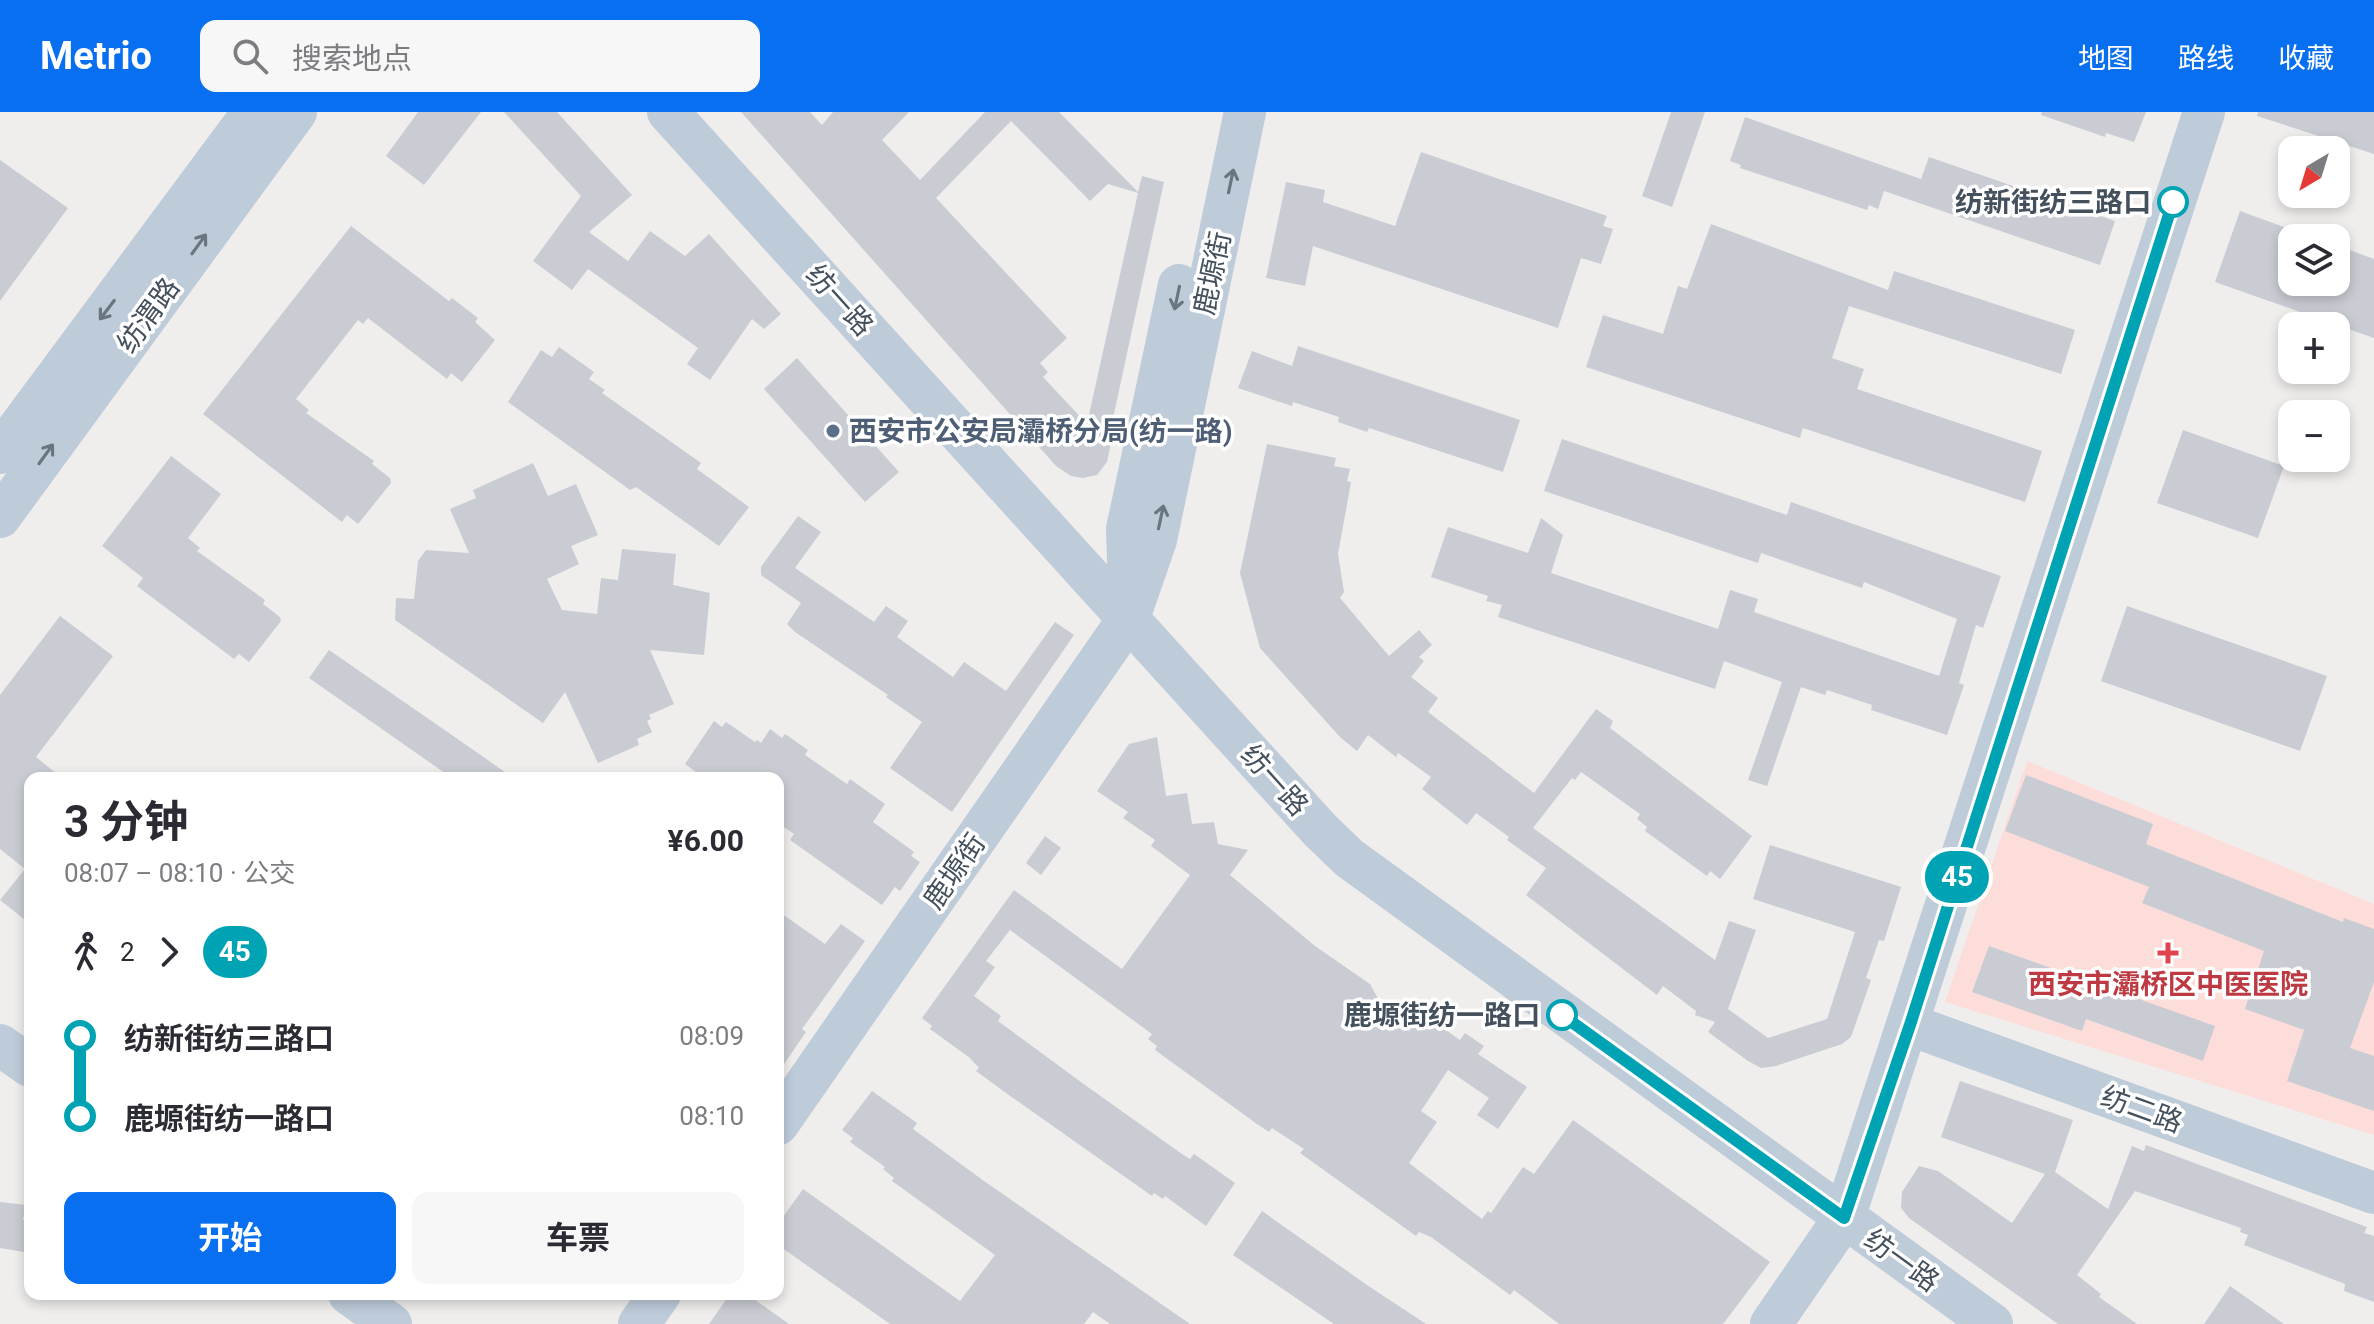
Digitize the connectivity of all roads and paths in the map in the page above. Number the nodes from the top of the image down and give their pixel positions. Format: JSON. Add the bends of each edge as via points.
{"nodes":[{"id":1,"x":253,"y":112,"type":"edge"},
{"id":2,"x":296,"y":112,"type":"edge"},
{"id":3,"x":668,"y":112,"type":"edge"},
{"id":4,"x":1216,"y":112,"type":"edge"},
{"id":5,"x":1245,"y":112,"type":"edge"},
{"id":6,"x":2204,"y":112,"type":"edge"},
{"id":7,"x":0,"y":453,"type":"edge"},
{"id":8,"x":0,"y":517,"type":"edge"},
{"id":9,"x":1129,"y":618,"type":"junction"},
{"id":10,"x":1910,"y":1025,"type":"junction"},
{"id":11,"x":0,"y":1045,"type":"edge"},
{"id":12,"x":24,"y":1062,"type":"edge"},
{"id":13,"x":784,"y":1115,"type":"edge"},
{"id":14,"x":2374,"y":1193,"type":"edge"},
{"id":15,"x":1844,"y":1218,"type":"junction"},
{"id":16,"x":357,"y":1300,"type":"edge"},
{"id":17,"x":656,"y":1300,"type":"edge"},
{"id":18,"x":391,"y":1324,"type":"edge"},
{"id":19,"x":639,"y":1324,"type":"edge"},
{"id":20,"x":1771,"y":1324,"type":"edge"},
{"id":21,"x":1992,"y":1324,"type":"edge"}],
"edges":[{"from":1,"to":7,"type":"street","name":"纺渭路","one_way":true},
{"from":8,"to":2,"type":"street","name":"纺渭路","one_way":true},
{"from":3,"to":9,"type":"street","name":"纺一路"},
{"from":4,"to":9,"type":"street","name":"鹿塬街","one_way":true,"via":[[1127,529]]},
{"from":9,"to":5,"type":"street","name":"鹿塬街","one_way":true,"via":[[1156,540]]},
{"from":6,"to":10,"type":"street"},
{"from":9,"to":13,"type":"street","name":"鹿塬街"},
{"from":9,"to":15,"type":"street","name":"纺一路","via":[[1349,858]]},
{"from":10,"to":14,"type":"street","name":"纺二路"},
{"from":10,"to":15,"type":"street"},
{"from":11,"to":12,"type":"street"},
{"from":15,"to":20,"type":"street"},
{"from":15,"to":21,"type":"street","name":"纺一路"},
{"from":16,"to":18,"type":"street"},
{"from":17,"to":19,"type":"street"}]}
